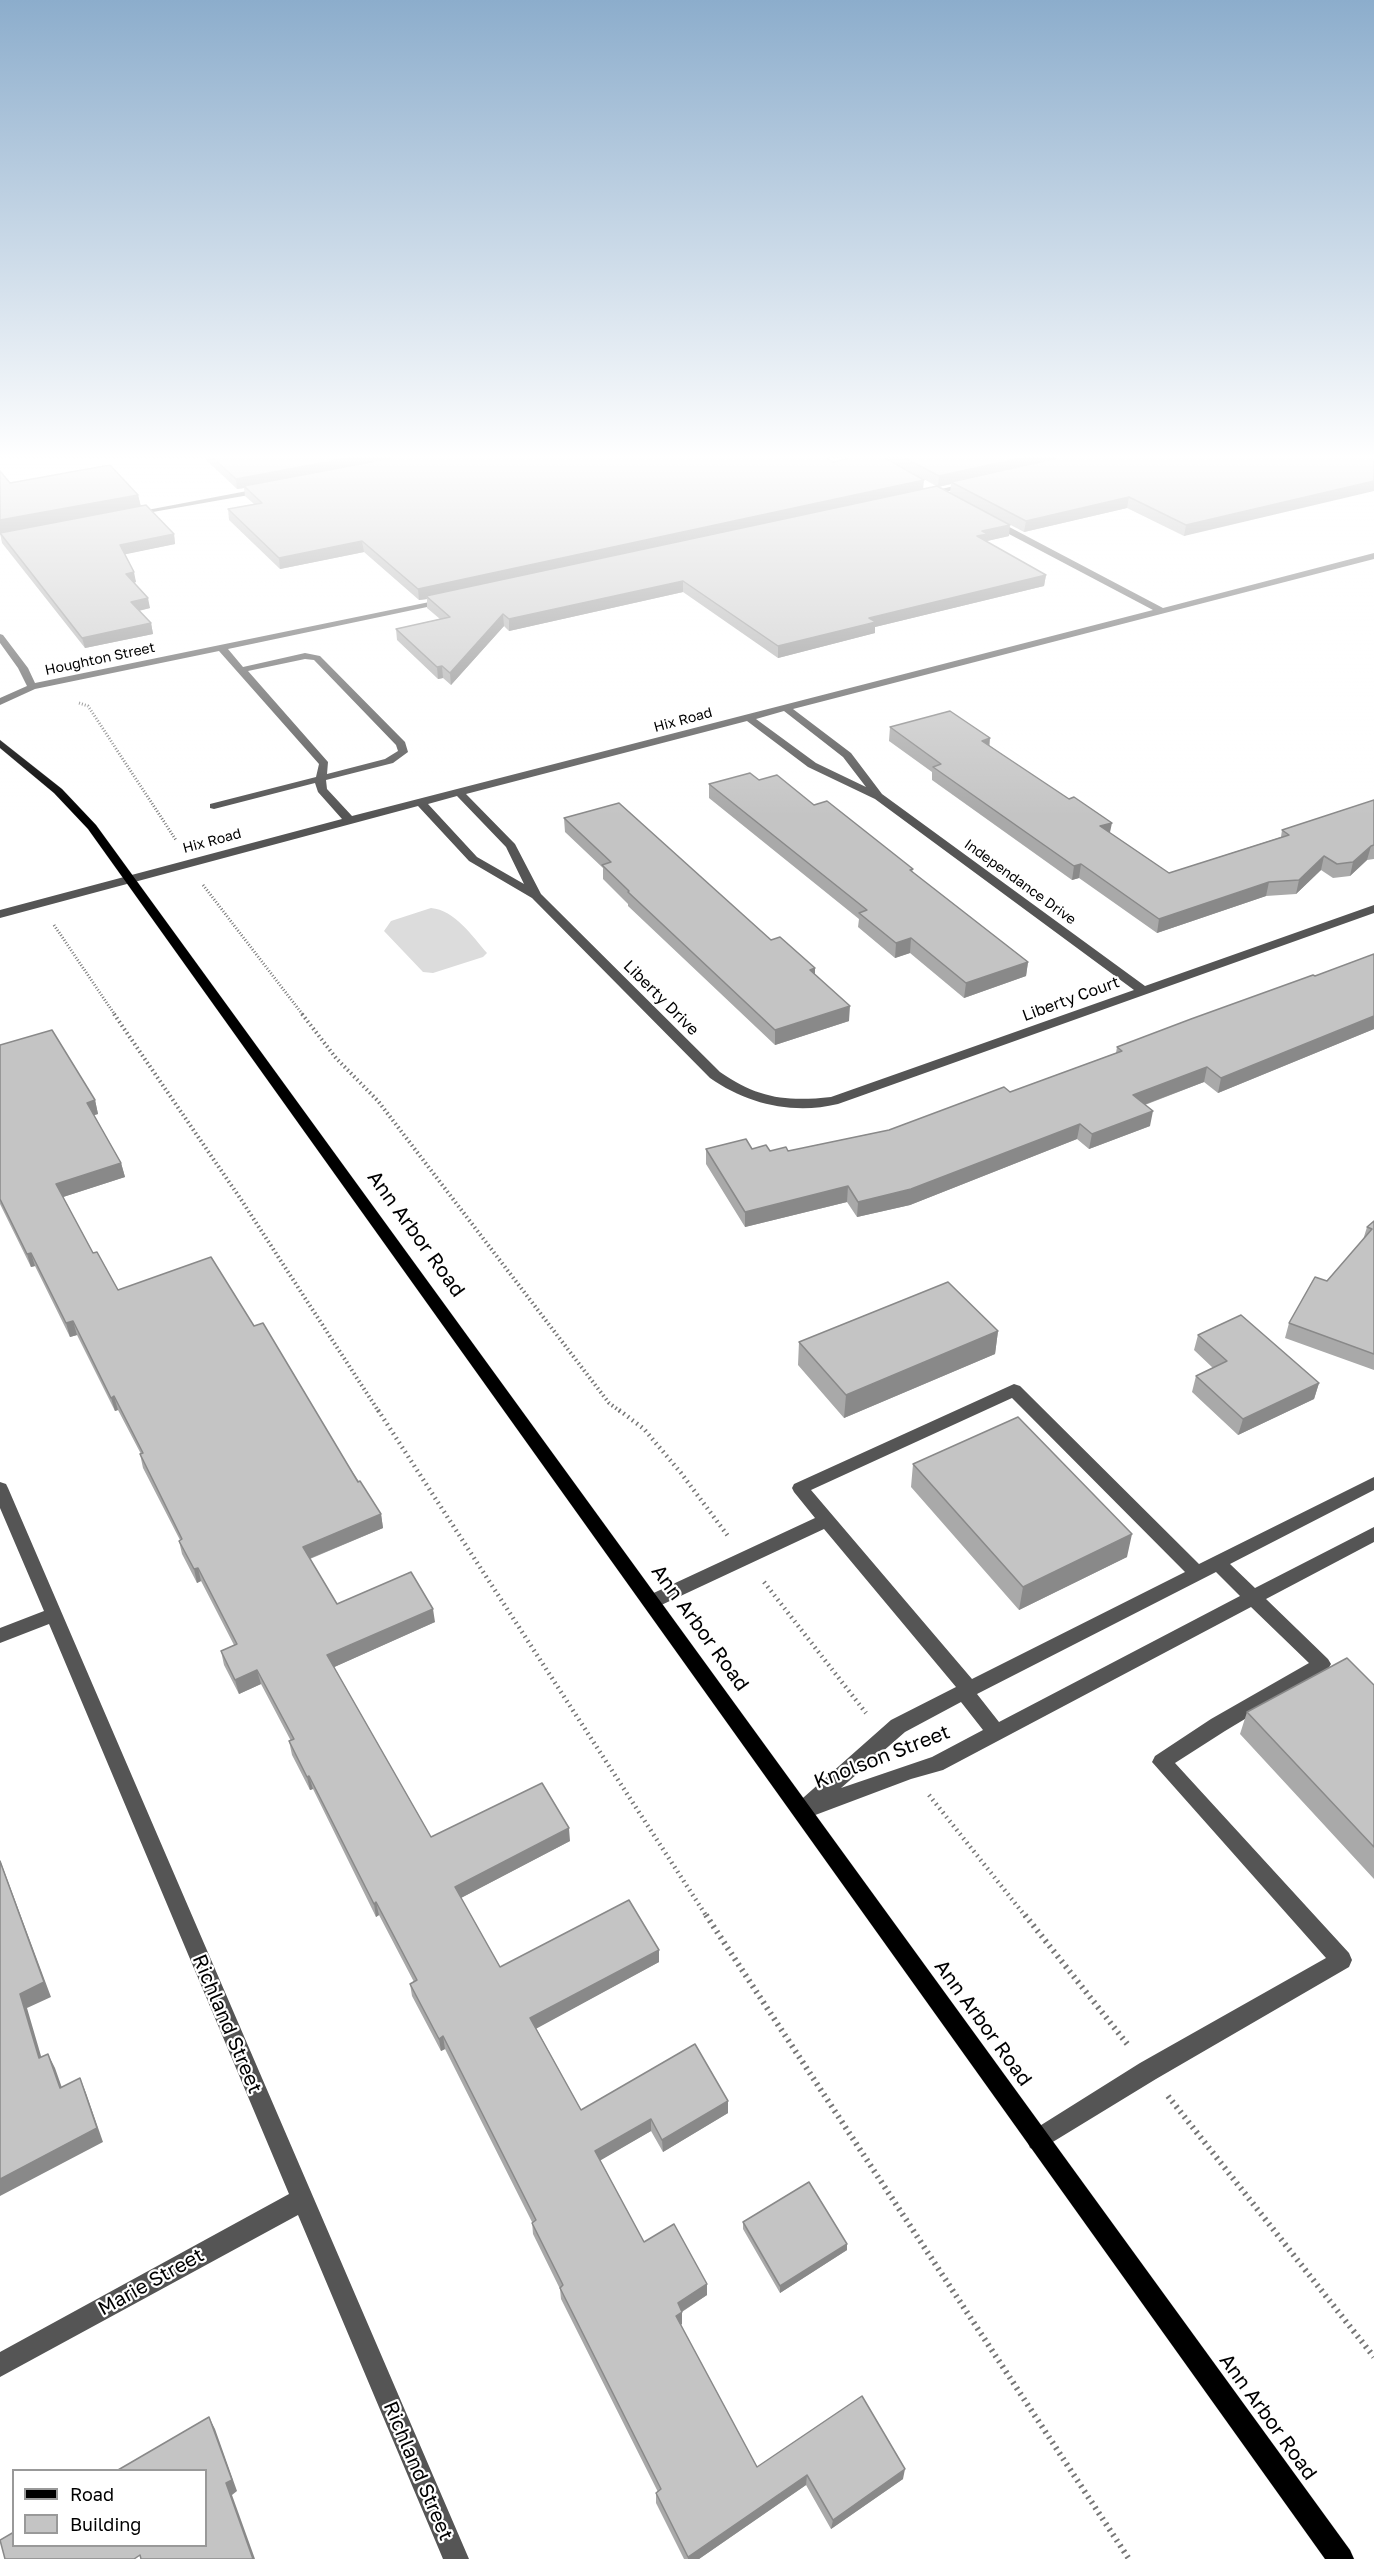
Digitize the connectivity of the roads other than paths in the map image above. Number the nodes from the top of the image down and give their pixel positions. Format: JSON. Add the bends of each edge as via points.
{"nodes":[{"id":1,"x":1097,"y":577,"type":"edge"},
{"id":2,"x":1293,"y":577,"type":"edge"},
{"id":3,"x":460,"y":597,"type":"edge"},
{"id":4,"x":1162,"y":612,"type":"junction"},
{"id":5,"x":0,"y":637,"type":"edge"},
{"id":6,"x":221,"y":647,"type":"junction"},
{"id":7,"x":241,"y":670,"type":"junction"},
{"id":8,"x":32,"y":687,"type":"junction"},
{"id":9,"x":0,"y":702,"type":"edge"},
{"id":10,"x":786,"y":708,"type":"junction"},
{"id":11,"x":749,"y":718,"type":"junction"},
{"id":12,"x":0,"y":743,"type":"edge"},
{"id":13,"x":323,"y":778,"type":"junction"},
{"id":14,"x":460,"y":793,"type":"junction"},
{"id":15,"x":879,"y":796,"type":"junction"},
{"id":16,"x":421,"y":803,"type":"junction"},
{"id":17,"x":214,"y":806,"type":"dead end"},
{"id":18,"x":350,"y":821,"type":"junction"},
{"id":19,"x":129,"y":878,"type":"junction"},
{"id":20,"x":536,"y":896,"type":"junction"},
{"id":21,"x":1374,"y":909,"type":"edge"},
{"id":22,"x":0,"y":914,"type":"edge"},
{"id":23,"x":1143,"y":991,"type":"junction"},
{"id":24,"x":777,"y":1102,"type":"joint"},
{"id":25,"x":1374,"y":1483,"type":"edge"},
{"id":26,"x":0,"y":1488,"type":"edge"},
{"id":27,"x":827,"y":1520,"type":"junction"},
{"id":28,"x":1374,"y":1534,"type":"edge"},
{"id":29,"x":1218,"y":1563,"type":"junction"},
{"id":30,"x":1197,"y":1573,"type":"junction"},
{"id":31,"x":1252,"y":1598,"type":"junction"},
{"id":32,"x":651,"y":1602,"type":"junction"},
{"id":33,"x":54,"y":1615,"type":"junction"},
{"id":34,"x":0,"y":1636,"type":"edge"},
{"id":35,"x":966,"y":1691,"type":"junction"},
{"id":36,"x":996,"y":1732,"type":"junction"},
{"id":37,"x":802,"y":1811,"type":"junction"},
{"id":38,"x":1038,"y":2140,"type":"junction"},
{"id":39,"x":302,"y":2200,"type":"junction"},
{"id":40,"x":0,"y":2365,"type":"edge"},
{"id":41,"x":456,"y":2559,"type":"edge"},
{"id":42,"x":1341,"y":2559,"type":"edge"}],
"edges":[{"from":1,"to":4,"type":"street"},
{"from":2,"to":4,"type":"street","name":"Hix Road"},
{"from":3,"to":6,"type":"street","name":"Houghton Street"},
{"from":4,"to":10,"type":"street","name":"Hix Road"},
{"from":5,"to":8,"type":"street"},
{"from":6,"to":7,"type":"street"},
{"from":6,"to":8,"type":"street","name":"Houghton Street"},
{"from":7,"to":13,"type":"street","via":[[324,764]]},
{"from":7,"to":13,"type":"street","via":[[305,656],[317,658],[401,744],[404,752],[398,757]]},
{"from":8,"to":9,"type":"street","name":"Houghton Street"},
{"from":10,"to":11,"type":"street","name":"Hix Road"},
{"from":10,"to":15,"type":"street","via":[[847,755]]},
{"from":11,"to":14,"type":"street","name":"Hix Road"},
{"from":11,"to":15,"type":"street","via":[[812,765]]},
{"from":12,"to":19,"type":"main road","name":"Ann Arbor Road","via":[[65,798]]},
{"from":13,"to":17,"type":"street"},
{"from":13,"to":18,"type":"street","via":[[322,790]]},
{"from":14,"to":16,"type":"street","name":"Hix Road"},
{"from":14,"to":20,"type":"street","via":[[511,846]]},
{"from":15,"to":23,"type":"street","name":"Independance Drive"},
{"from":16,"to":18,"type":"street","name":"Hix Road"},
{"from":16,"to":20,"type":"street","via":[[473,859]]},
{"from":18,"to":19,"type":"street","name":"Hix Road"},
{"from":19,"to":22,"type":"street","name":"Hix Road"},
{"from":19,"to":32,"type":"main road","name":"Ann Arbor Road"},
{"from":20,"to":24,"type":"street","name":"Liberty Drive","via":[[715,1075],[755,1099]]},
{"from":21,"to":23,"type":"street","name":"Liberty Court"},
{"from":23,"to":24,"type":"street","name":"Liberty Court","via":[[833,1101],[806,1105]]},
{"from":25,"to":29,"type":"street","name":"Knolson Street"},
{"from":26,"to":33,"type":"street","name":"Richland Street"},
{"from":27,"to":30,"type":"street","via":[[801,1488],[1014,1390]]},
{"from":27,"to":32,"type":"street"},
{"from":27,"to":35,"type":"street"},
{"from":28,"to":31,"type":"street","name":"Knolson Street"},
{"from":29,"to":30,"type":"street","name":"Knolson Street"},
{"from":29,"to":31,"type":"street"},
{"from":30,"to":35,"type":"street","name":"Knolson Street"},
{"from":31,"to":36,"type":"street","name":"Knolson Street"},
{"from":31,"to":38,"type":"street","via":[[1322,1664],[1162,1762],[1342,1960],[1148,2071]]},
{"from":32,"to":37,"type":"main road","name":"Ann Arbor Road"},
{"from":33,"to":34,"type":"street"},
{"from":33,"to":39,"type":"street","name":"Richland Street"},
{"from":35,"to":36,"type":"street"},
{"from":35,"to":37,"type":"street","name":"Knolson Street","via":[[898,1726]]},
{"from":36,"to":37,"type":"street","name":"Knolson Street","via":[[936,1764]]},
{"from":37,"to":38,"type":"main road","name":"Ann Arbor Road"},
{"from":38,"to":42,"type":"main road","name":"Ann Arbor Road"},
{"from":39,"to":40,"type":"street","name":"Marie Street"},
{"from":39,"to":41,"type":"street","name":"Richland Street"}]}
